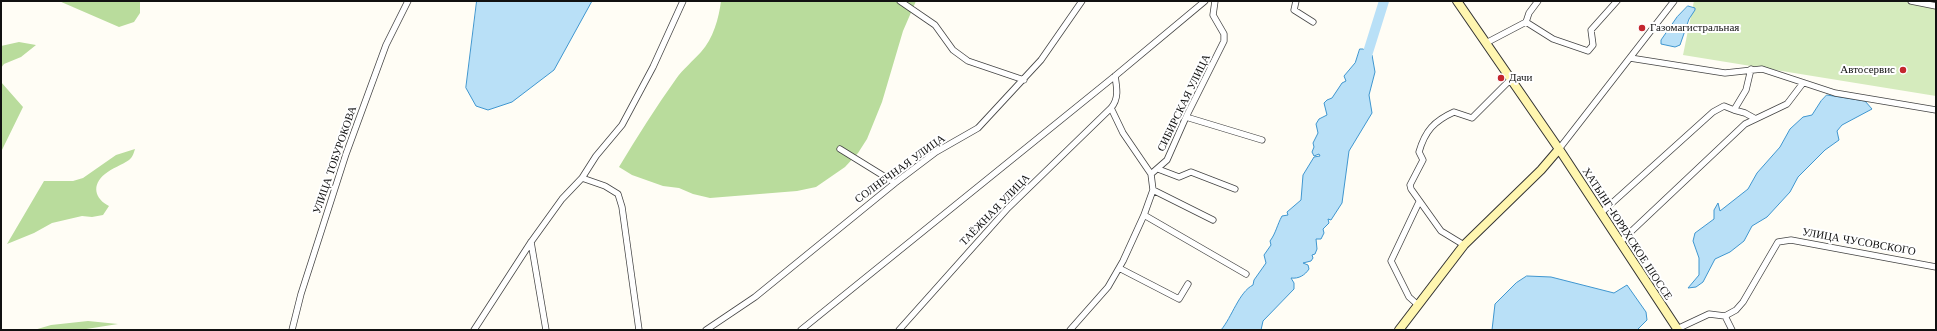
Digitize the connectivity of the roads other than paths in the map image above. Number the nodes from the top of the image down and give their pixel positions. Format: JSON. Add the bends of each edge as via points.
{"nodes":[{"id":1,"x":408,"y":1,"type":"edge"},
{"id":2,"x":683,"y":1,"type":"edge"},
{"id":3,"x":900,"y":1,"type":"edge"},
{"id":4,"x":1082,"y":1,"type":"edge"},
{"id":5,"x":1205,"y":1,"type":"edge"},
{"id":6,"x":1215,"y":1,"type":"edge"},
{"id":7,"x":1296,"y":1,"type":"edge"},
{"id":8,"x":1457,"y":1,"type":"edge"},
{"id":9,"x":1538,"y":1,"type":"edge"},
{"id":10,"x":1617,"y":1,"type":"edge"},
{"id":11,"x":1674,"y":1,"type":"edge"},
{"id":12,"x":1911,"y":1,"type":"edge"},
{"id":13,"x":1936,"y":6,"type":"edge"},
{"id":14,"x":1313,"y":22,"type":"dead end"},
{"id":15,"x":1526,"y":22,"type":"junction"},
{"id":16,"x":1486,"y":43,"type":"junction"},
{"id":17,"x":1630,"y":58,"type":"junction"},
{"id":18,"x":1751,"y":68,"type":"junction"},
{"id":19,"x":1114,"y":76,"type":"junction"},
{"id":20,"x":1024,"y":80,"type":"junction"},
{"id":21,"x":1510,"y":80,"type":"junction"},
{"id":22,"x":1803,"y":83,"type":"junction"},
{"id":23,"x":1111,"y":108,"type":"junction"},
{"id":24,"x":1734,"y":110,"type":"junction"},
{"id":25,"x":1936,"y":110,"type":"edge"},
{"id":26,"x":1186,"y":117,"type":"junction"},
{"id":27,"x":1754,"y":118,"type":"junction"},
{"id":28,"x":1262,"y":140,"type":"dead end"},
{"id":29,"x":840,"y":149,"type":"dead end"},
{"id":30,"x":1559,"y":149,"type":"junction"},
{"id":31,"x":1158,"y":170,"type":"junction"},
{"id":32,"x":1151,"y":174,"type":"junction"},
{"id":33,"x":582,"y":178,"type":"junction"},
{"id":34,"x":896,"y":183,"type":"junction"},
{"id":35,"x":1235,"y":189,"type":"dead end"},
{"id":36,"x":1153,"y":190,"type":"junction"},
{"id":37,"x":1418,"y":202,"type":"junction"},
{"id":38,"x":1601,"y":213,"type":"junction"},
{"id":39,"x":1144,"y":215,"type":"junction"},
{"id":40,"x":1213,"y":220,"type":"dead end"},
{"id":41,"x":530,"y":242,"type":"junction"},
{"id":42,"x":1620,"y":242,"type":"junction"},
{"id":43,"x":1464,"y":245,"type":"junction"},
{"id":44,"x":1936,"y":267,"type":"edge"},
{"id":45,"x":1119,"y":268,"type":"junction"},
{"id":46,"x":1246,"y":274,"type":"dead end"},
{"id":47,"x":1188,"y":284,"type":"dead end"},
{"id":48,"x":1418,"y":305,"type":"junction"},
{"id":49,"x":1725,"y":316,"type":"junction"},
{"id":50,"x":1677,"y":329,"type":"edge"},
{"id":51,"x":292,"y":330,"type":"edge"},
{"id":52,"x":474,"y":330,"type":"edge"},
{"id":53,"x":546,"y":330,"type":"edge"},
{"id":54,"x":639,"y":330,"type":"edge"},
{"id":55,"x":706,"y":330,"type":"edge"},
{"id":56,"x":801,"y":330,"type":"edge"},
{"id":57,"x":899,"y":330,"type":"edge"},
{"id":58,"x":1071,"y":330,"type":"edge"},
{"id":59,"x":1399,"y":330,"type":"edge"},
{"id":60,"x":1732,"y":330,"type":"edge"}],
"edges":[{"from":1,"to":51,"type":"street","name":"УЛИЦА ТОБУРОКОВА","via":[[386,45],[346,154]]},
{"from":2,"to":33,"type":"street","via":[[653,67],[622,125],[596,156]]},
{"from":3,"to":20,"type":"street","via":[[935,25],[952,50],[960,56]]},
{"from":4,"to":20,"type":"street","name":"СОЛНЕЧНАЯ УЛИЦА","via":[[1042,60]]},
{"from":5,"to":19,"type":"street"},
{"from":6,"to":26,"type":"street","name":"СИБИРСКАЯ УЛИЦА","via":[[1213,15],[1224,34],[1224,42]]},
{"from":7,"to":14,"type":"street","via":[[1294,10]]},
{"from":8,"to":16,"type":"main road","name":"ХАТЫНГ-ЮРЯХСКОЕ ШОССЕ"},
{"from":9,"to":15,"type":"street"},
{"from":10,"to":15,"type":"street","via":[[1591,30],[1593,45],[1588,51],[1553,39]]},
{"from":11,"to":17,"type":"street"},
{"from":12,"to":13,"type":"street"},
{"from":15,"to":16,"type":"street"},
{"from":16,"to":21,"type":"main road","name":"ХАТЫНГ-ЮРЯХСКОЕ ШОССЕ"},
{"from":17,"to":18,"type":"street","via":[[1725,73]]},
{"from":17,"to":30,"type":"street"},
{"from":18,"to":22,"type":"street","via":[[1762,69]]},
{"from":18,"to":24,"type":"street","via":[[1746,90]]},
{"from":19,"to":23,"type":"street","via":[[1116,103]]},
{"from":19,"to":56,"type":"street"},
{"from":20,"to":34,"type":"street","name":"СОЛНЕЧНАЯ УЛИЦА","via":[[978,128],[936,152]]},
{"from":21,"to":30,"type":"main road","name":"ХАТЫНГ-ЮРЯХСКОЕ ШОССЕ"},
{"from":21,"to":37,"type":"street","via":[[1472,118],[1454,112],[1439,119],[1423,137],[1419,152],[1423,160],[1410,185]]},
{"from":22,"to":25,"type":"street","via":[[1835,93]]},
{"from":22,"to":27,"type":"street","via":[[1787,104]]},
{"from":23,"to":32,"type":"street","via":[[1123,134]]},
{"from":23,"to":57,"type":"street","name":"ТАЁЖНАЯ УЛИЦА","via":[[1008,208]]},
{"from":24,"to":27,"type":"street","via":[[1745,112]]},
{"from":24,"to":38,"type":"street","via":[[1724,106],[1713,112]]},
{"from":26,"to":28,"type":"street"},
{"from":26,"to":31,"type":"street","name":"СИБИРСКАЯ УЛИЦА","via":[[1167,160]]},
{"from":27,"to":42,"type":"street","via":[[1744,124]]},
{"from":29,"to":34,"type":"street"},
{"from":30,"to":38,"type":"main road","name":"ХАТЫНГ-ЮРЯХСКОЕ ШОССЕ"},
{"from":30,"to":43,"type":"main road"},
{"from":31,"to":32,"type":"street","name":"СИБИРСКАЯ УЛИЦА"},
{"from":31,"to":35,"type":"street","via":[[1180,177],[1191,172]]},
{"from":32,"to":36,"type":"street"},
{"from":33,"to":41,"type":"street","via":[[562,199]]},
{"from":33,"to":54,"type":"street","via":[[605,186],[618,194]]},
{"from":34,"to":55,"type":"street","name":"СОЛНЕЧНАЯ УЛИЦА","via":[[755,297]]},
{"from":36,"to":39,"type":"street"},
{"from":36,"to":40,"type":"street"},
{"from":37,"to":43,"type":"street","via":[[1441,231]]},
{"from":37,"to":48,"type":"street","via":[[1391,262],[1409,297]]},
{"from":38,"to":42,"type":"main road","name":"ХАТЫНГ-ЮРЯХСКОЕ ШОССЕ"},
{"from":39,"to":45,"type":"street"},
{"from":39,"to":46,"type":"street"},
{"from":41,"to":52,"type":"street"},
{"from":41,"to":53,"type":"street"},
{"from":42,"to":50,"type":"main road","name":"ХАТЫНГ-ЮРЯХСКОЕ ШОССЕ"},
{"from":43,"to":48,"type":"main road"},
{"from":44,"to":49,"type":"street","name":"УЛИЦА ЧУСОВСКОГО","via":[[1790,240],[1778,242],[1743,302],[1736,310]]},
{"from":45,"to":47,"type":"street","via":[[1178,299]]},
{"from":45,"to":58,"type":"street","via":[[1108,286]]},
{"from":48,"to":59,"type":"main road"},
{"from":49,"to":50,"type":"street","via":[[1708,314]]},
{"from":49,"to":60,"type":"street"}]}
